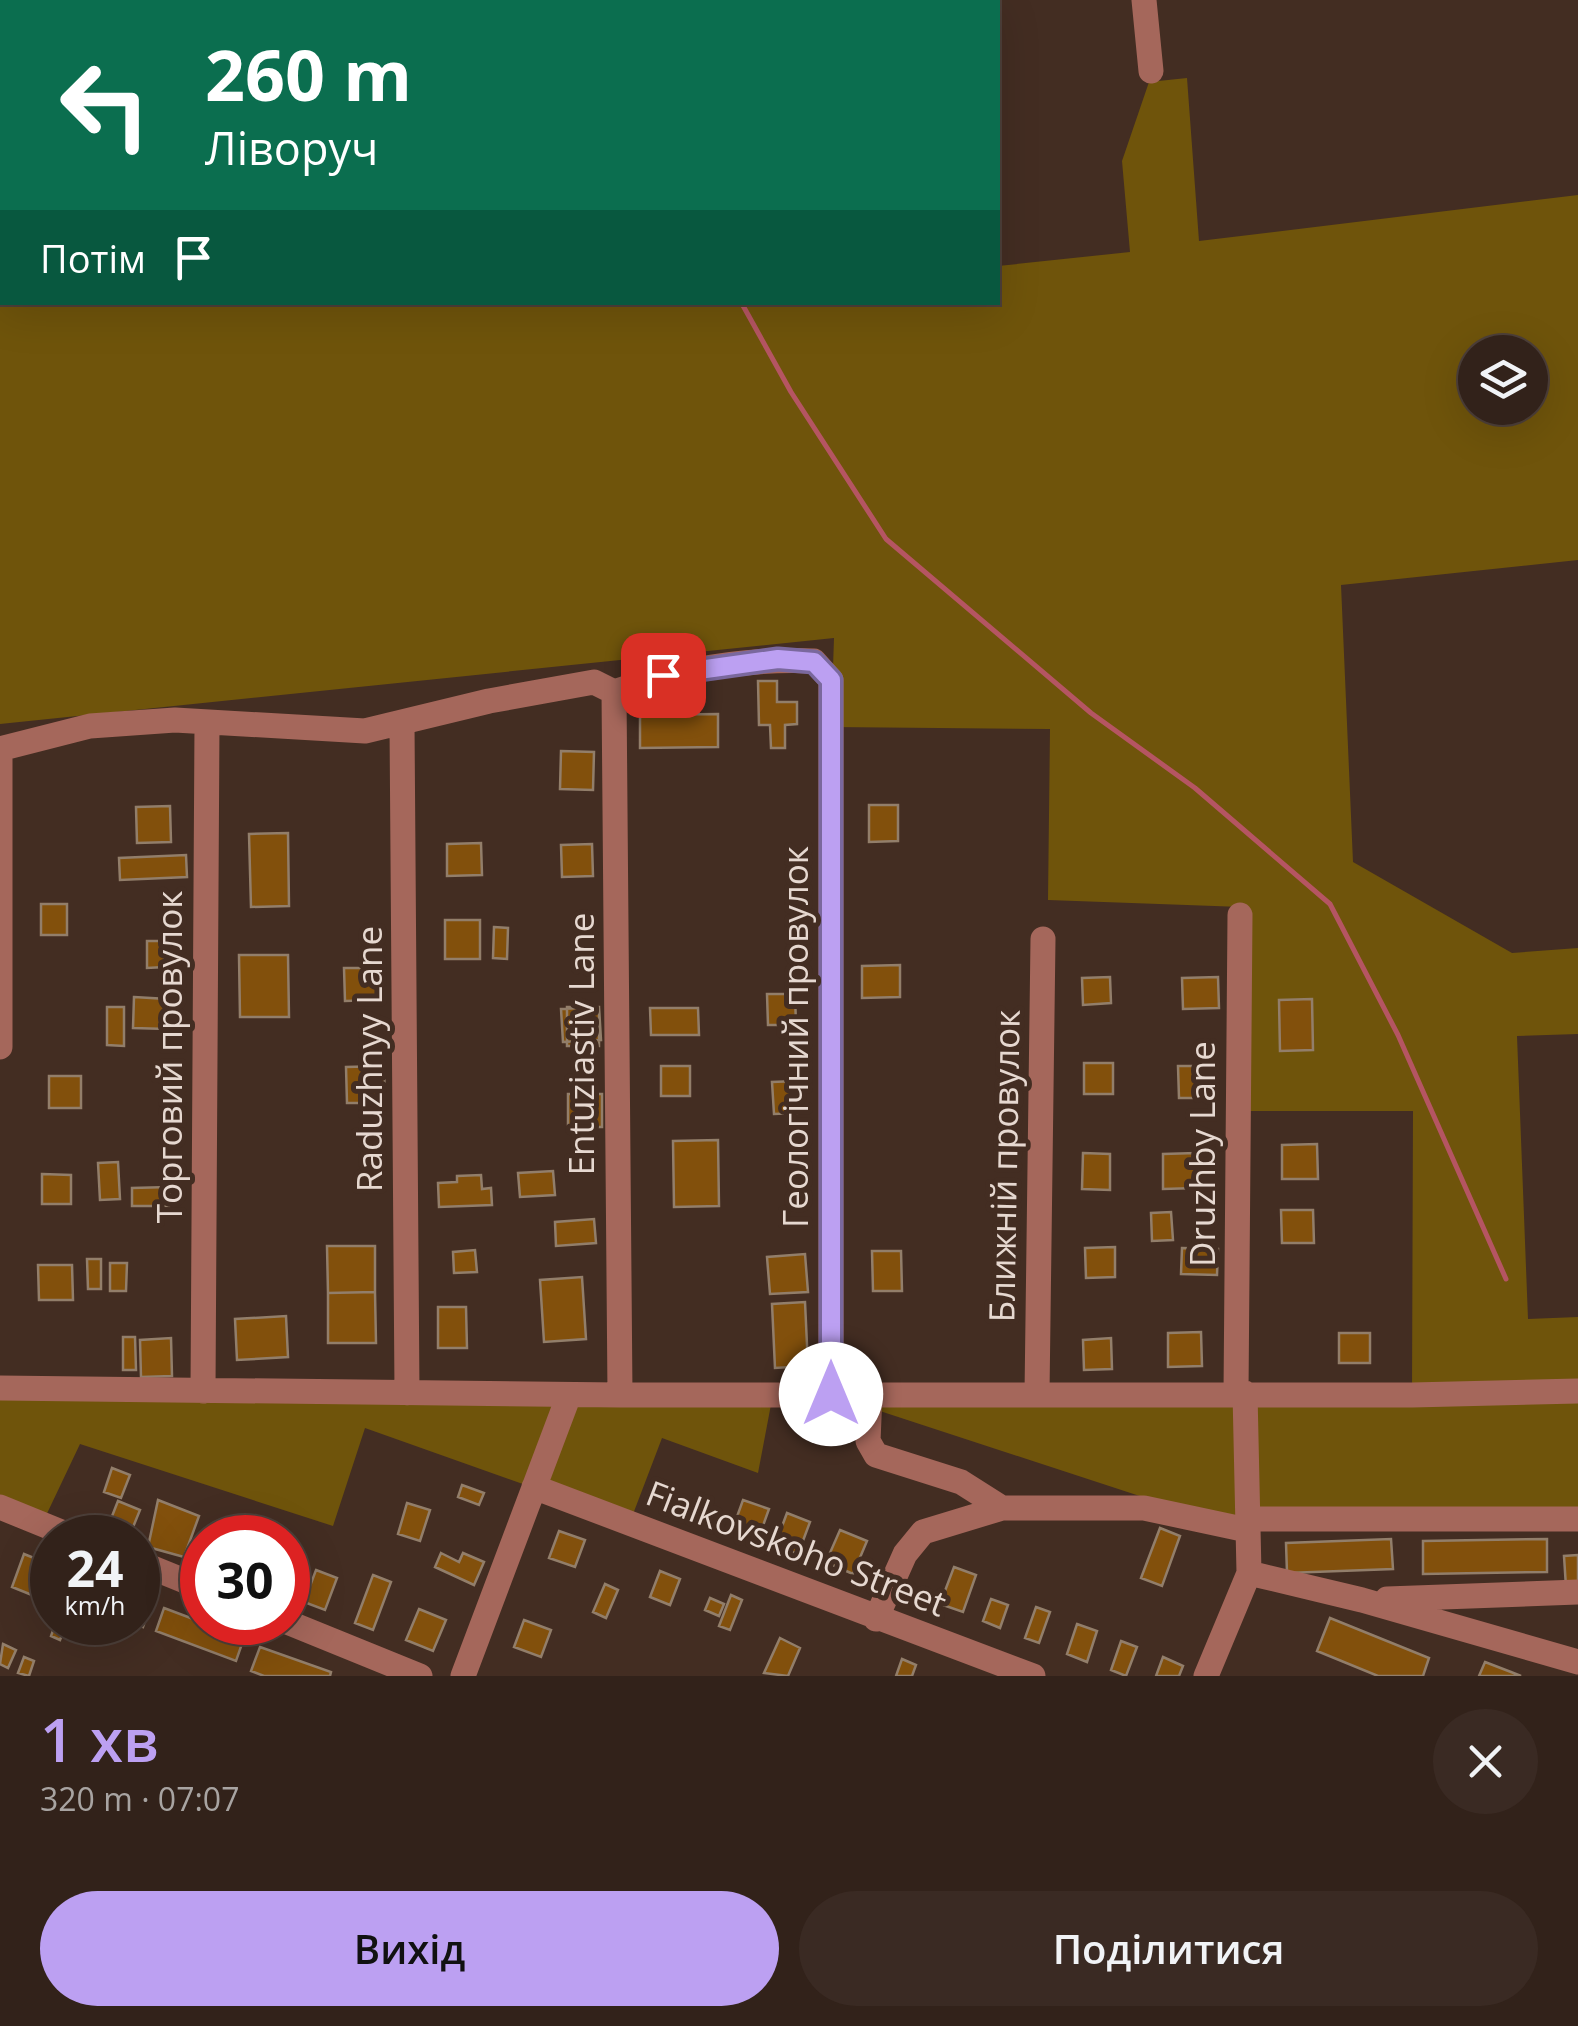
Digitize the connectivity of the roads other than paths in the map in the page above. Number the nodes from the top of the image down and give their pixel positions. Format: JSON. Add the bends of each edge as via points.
{"nodes":[{"id":1,"x":1144,"y":0,"type":"edge"},
{"id":2,"x":1151,"y":72,"type":"dead end"},
{"id":3,"x":614,"y":692,"type":"junction"},
{"id":4,"x":207,"y":724,"type":"junction"},
{"id":5,"x":402,"y":724,"type":"junction"},
{"id":6,"x":0,"y":749,"type":"edge"},
{"id":7,"x":1240,"y":916,"type":"dead end"},
{"id":8,"x":1043,"y":939,"type":"dead end"},
{"id":9,"x":0,"y":1047,"type":"edge"},
{"id":10,"x":0,"y":1389,"type":"edge"},
{"id":11,"x":203,"y":1390,"type":"junction"},
{"id":12,"x":1578,"y":1391,"type":"edge"},
{"id":13,"x":407,"y":1393,"type":"junction"},
{"id":14,"x":1240,"y":1393,"type":"junction"},
{"id":15,"x":831,"y":1394,"type":"junction"},
{"id":16,"x":870,"y":1394,"type":"junction"},
{"id":17,"x":1037,"y":1394,"type":"junction"},
{"id":18,"x":570,"y":1395,"type":"junction"},
{"id":19,"x":620,"y":1396,"type":"junction"},
{"id":20,"x":534,"y":1487,"type":"junction"},
{"id":21,"x":0,"y":1507,"type":"edge"},
{"id":22,"x":1002,"y":1508,"type":"junction"},
{"id":23,"x":30,"y":1519,"type":"edge"},
{"id":24,"x":1578,"y":1519,"type":"edge"},
{"id":25,"x":1247,"y":1524,"type":"junction"},
{"id":26,"x":1249,"y":1572,"type":"junction"},
{"id":27,"x":1578,"y":1592,"type":"edge"},
{"id":28,"x":1362,"y":1600,"type":"junction"},
{"id":29,"x":876,"y":1619,"type":"junction"},
{"id":30,"x":310,"y":1631,"type":"edge"},
{"id":31,"x":1578,"y":1662,"type":"edge"},
{"id":32,"x":420,"y":1676,"type":"edge"},
{"id":33,"x":463,"y":1676,"type":"edge"},
{"id":34,"x":1033,"y":1676,"type":"edge"},
{"id":35,"x":1206,"y":1676,"type":"edge"}],
"edges":[{"from":1,"to":2,"type":"street"},
{"from":3,"to":5,"type":"street","via":[[594,682]]},
{"from":3,"to":15,"type":"street","name":"Геологічний провулок","via":[[663,675],[778,659],[814,662],[831,680]]},
{"from":3,"to":19,"type":"street","name":"Entuziastiv Lane"},
{"from":4,"to":5,"type":"street","via":[[365,731]]},
{"from":4,"to":6,"type":"street","via":[[90,726]]},
{"from":4,"to":11,"type":"street","name":"Торговий провулок"},
{"from":5,"to":13,"type":"street","name":"Raduzhnyy Lane"},
{"from":6,"to":9,"type":"street"},
{"from":7,"to":14,"type":"street","name":"Druzhby Lane"},
{"from":8,"to":17,"type":"street","name":"Ближній провулок"},
{"from":10,"to":11,"type":"street"},
{"from":11,"to":13,"type":"street"},
{"from":12,"to":14,"type":"street"},
{"from":13,"to":18,"type":"street"},
{"from":14,"to":17,"type":"street"},
{"from":14,"to":25,"type":"street","name":"Druzhby Lane"},
{"from":15,"to":16,"type":"street"},
{"from":15,"to":19,"type":"street"},
{"from":16,"to":17,"type":"street"},
{"from":16,"to":22,"type":"street","via":[[868,1441],[876,1455],[960,1482]]},
{"from":18,"to":19,"type":"street"},
{"from":18,"to":20,"type":"street"},
{"from":20,"to":29,"type":"street","name":"Fialkovskoho Street"},
{"from":20,"to":33,"type":"street"},
{"from":21,"to":23,"type":"street"},
{"from":22,"to":25,"type":"street","via":[[1144,1508]]},
{"from":22,"to":29,"type":"street","via":[[923,1532],[905,1554]]},
{"from":24,"to":25,"type":"street"},
{"from":25,"to":26,"type":"street","name":"Druzhby Lane"},
{"from":26,"to":28,"type":"street"},
{"from":26,"to":35,"type":"street"},
{"from":27,"to":28,"type":"street"},
{"from":28,"to":31,"type":"street"},
{"from":29,"to":34,"type":"street","name":"Fialkovskoho Street"},
{"from":30,"to":32,"type":"street"}]}
